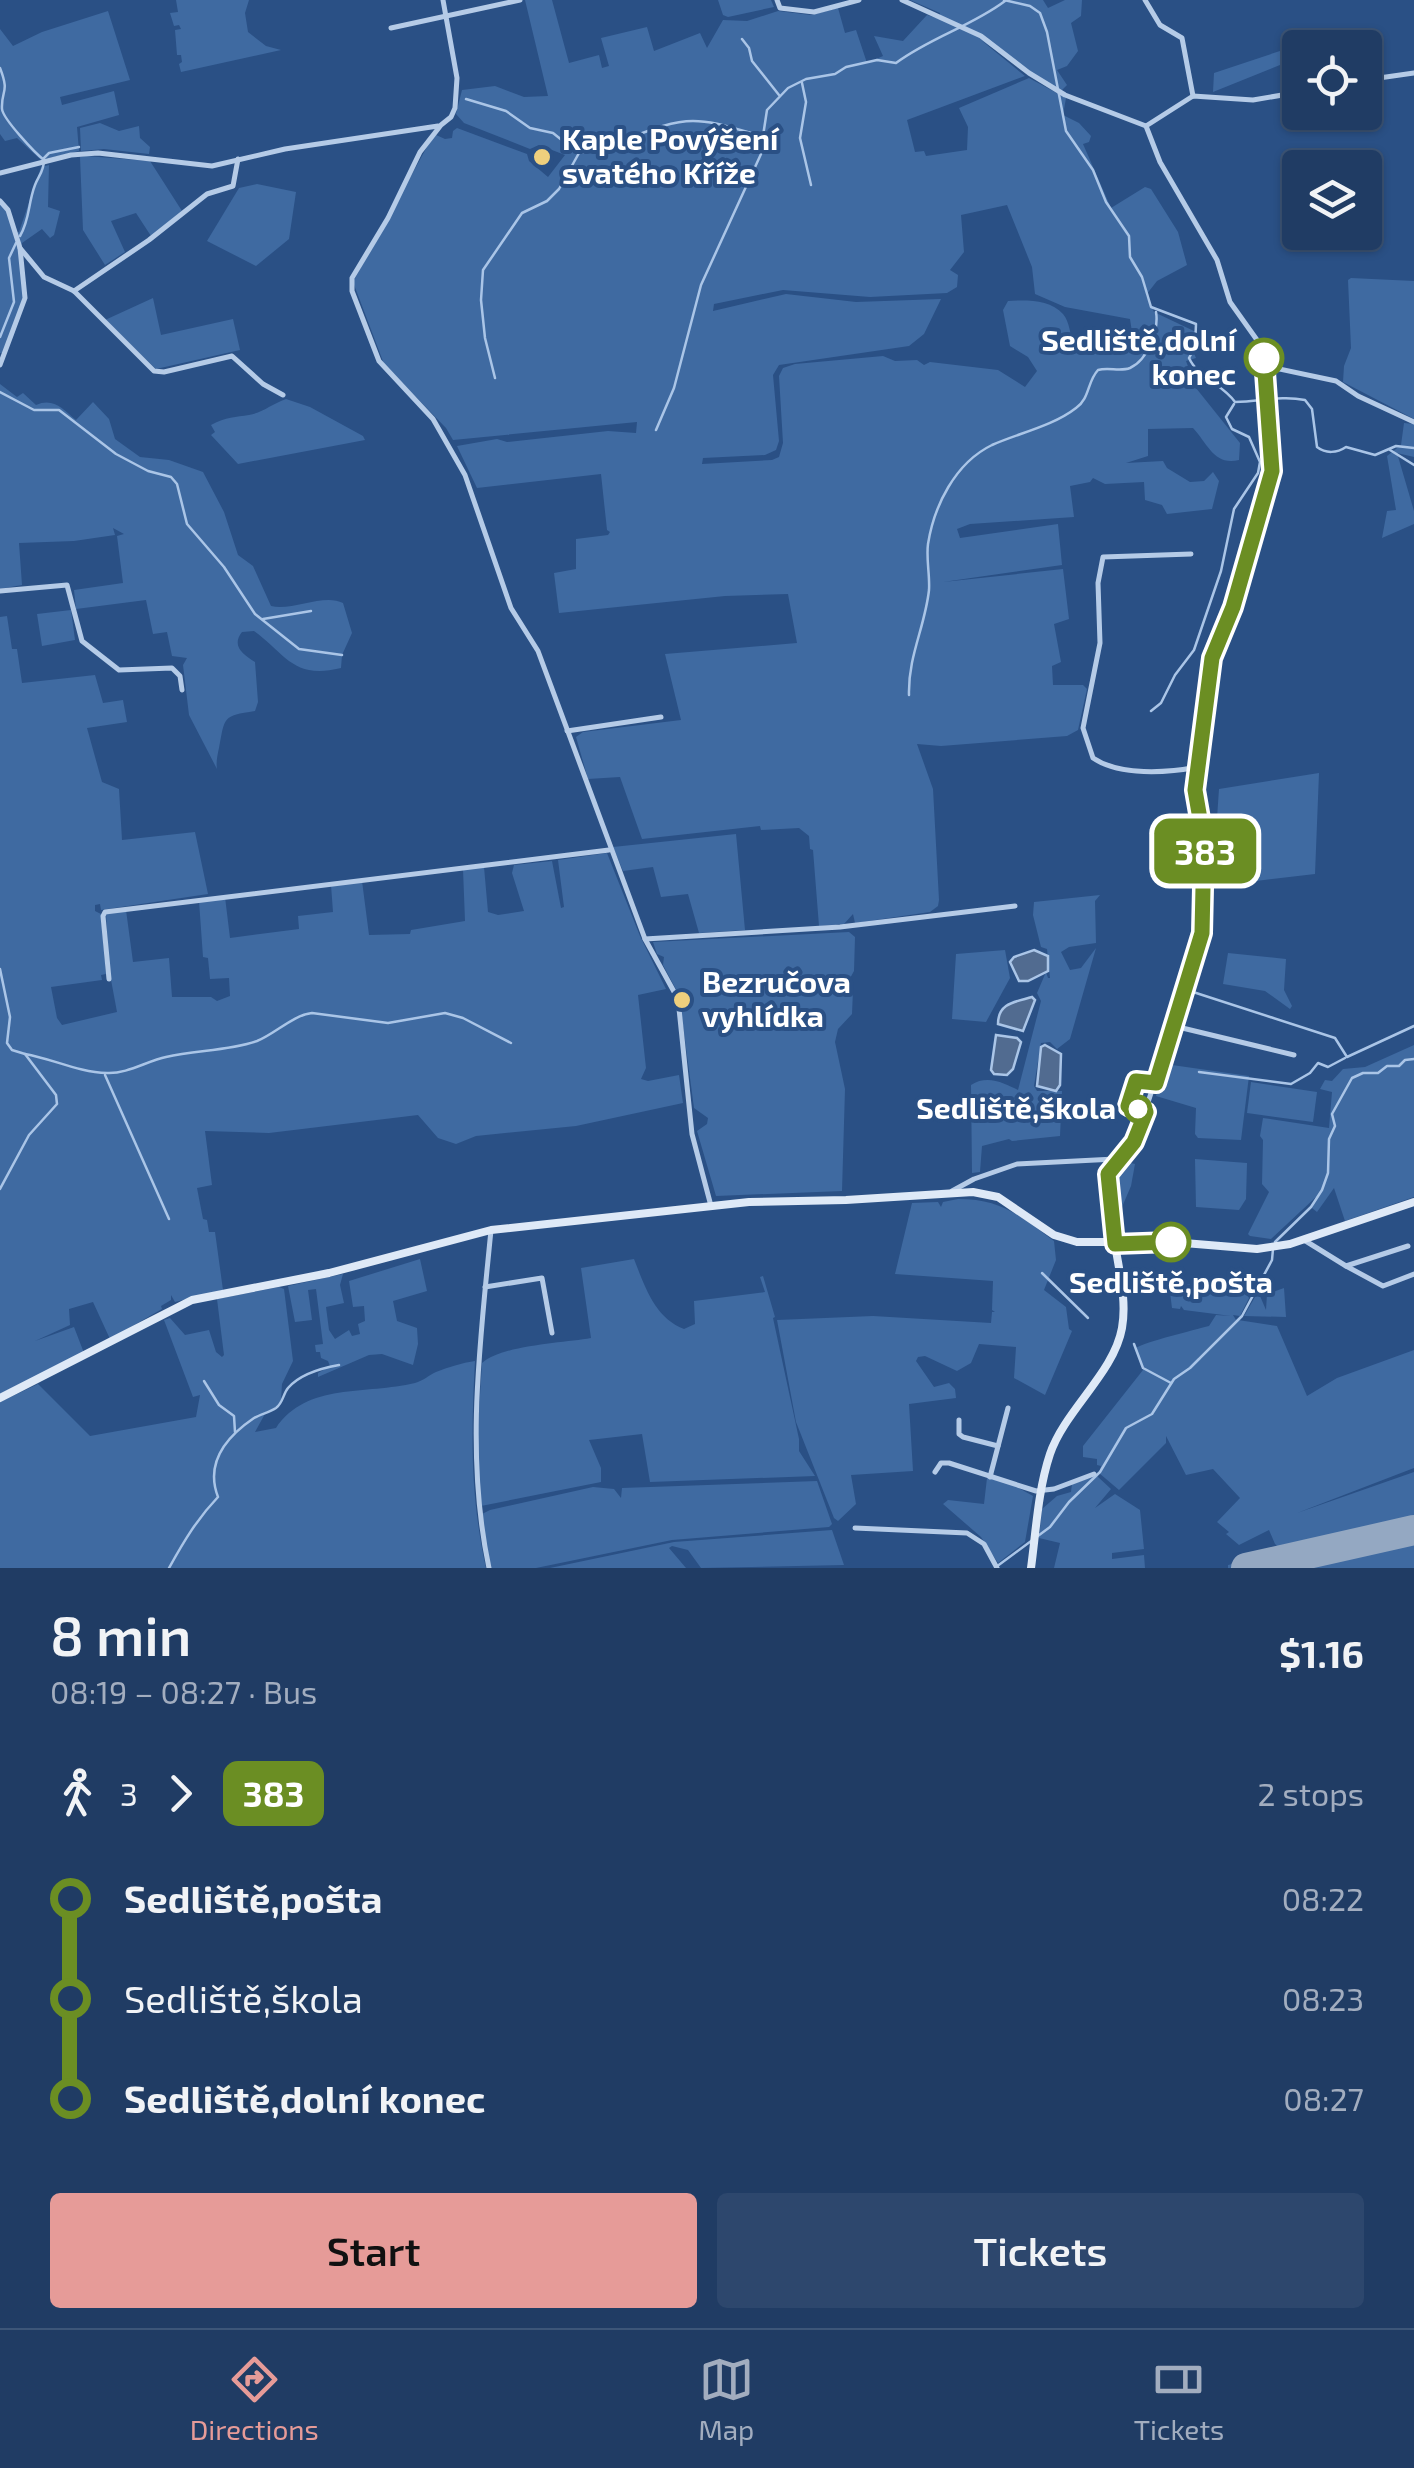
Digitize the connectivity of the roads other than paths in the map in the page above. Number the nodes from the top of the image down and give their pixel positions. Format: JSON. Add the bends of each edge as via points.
{"nodes":[{"id":1,"x":443,"y":0,"type":"edge"},
{"id":2,"x":520,"y":0,"type":"edge"},
{"id":3,"x":777,"y":0,"type":"edge"},
{"id":4,"x":859,"y":0,"type":"edge"},
{"id":5,"x":902,"y":0,"type":"edge"},
{"id":6,"x":1146,"y":0,"type":"edge"},
{"id":7,"x":447,"y":18,"type":"junction"},
{"id":8,"x":390,"y":28,"type":"dead end"},
{"id":9,"x":1414,"y":73,"type":"edge"},
{"id":10,"x":1382,"y":78,"type":"edge"},
{"id":11,"x":1282,"y":95,"type":"edge"},
{"id":12,"x":1193,"y":96,"type":"junction"},
{"id":13,"x":441,"y":125,"type":"junction"},
{"id":14,"x":1146,"y":126,"type":"junction"},
{"id":15,"x":238,"y":159,"type":"junction"},
{"id":16,"x":0,"y":173,"type":"edge"},
{"id":17,"x":0,"y":202,"type":"edge"},
{"id":18,"x":20,"y":248,"type":"junction"},
{"id":19,"x":74,"y":291,"type":"junction"},
{"id":20,"x":0,"y":365,"type":"edge"},
{"id":21,"x":1265,"y":366,"type":"junction"},
{"id":22,"x":283,"y":394,"type":"dead end"},
{"id":23,"x":1414,"y":422,"type":"edge"},
{"id":24,"x":1191,"y":554,"type":"dead end"},
{"id":25,"x":0,"y":591,"type":"edge"},
{"id":26,"x":182,"y":690,"type":"dead end"},
{"id":27,"x":661,"y":718,"type":"dead end"},
{"id":28,"x":567,"y":731,"type":"junction"},
{"id":29,"x":1198,"y":767,"type":"junction"},
{"id":30,"x":610,"y":850,"type":"junction"},
{"id":31,"x":1015,"y":906,"type":"dead end"},
{"id":32,"x":645,"y":939,"type":"junction"},
{"id":33,"x":109,"y":979,"type":"dead end"},
{"id":34,"x":1174,"y":1026,"type":"junction"},
{"id":35,"x":1294,"y":1055,"type":"dead end"},
{"id":36,"x":1118,"y":1159,"type":"junction"},
{"id":37,"x":950,"y":1193,"type":"junction"},
{"id":38,"x":1414,"y":1202,"type":"edge"},
{"id":39,"x":711,"y":1206,"type":"junction"},
{"id":40,"x":491,"y":1230,"type":"junction"},
{"id":41,"x":1304,"y":1240,"type":"junction"},
{"id":42,"x":1115,"y":1244,"type":"junction"},
{"id":43,"x":1408,"y":1246,"type":"dead end"},
{"id":44,"x":1346,"y":1266,"type":"junction"},
{"id":45,"x":1414,"y":1274,"type":"edge"},
{"id":46,"x":485,"y":1287,"type":"junction"},
{"id":47,"x":552,"y":1333,"type":"dead end"},
{"id":48,"x":0,"y":1398,"type":"edge"},
{"id":49,"x":1008,"y":1408,"type":"dead end"},
{"id":50,"x":959,"y":1420,"type":"dead end"},
{"id":51,"x":998,"y":1446,"type":"junction"},
{"id":52,"x":935,"y":1472,"type":"dead end"},
{"id":53,"x":1094,"y":1474,"type":"dead end"},
{"id":54,"x":990,"y":1477,"type":"junction"},
{"id":55,"x":1042,"y":1492,"type":"junction"},
{"id":56,"x":855,"y":1528,"type":"dead end"},
{"id":57,"x":489,"y":1568,"type":"edge"},
{"id":58,"x":997,"y":1568,"type":"edge"},
{"id":59,"x":1030,"y":1568,"type":"edge"}],
"edges":[{"from":1,"to":7,"type":"street"},
{"from":2,"to":7,"type":"street"},
{"from":3,"to":4,"type":"street","via":[[780,8],[814,12]]},
{"from":5,"to":14,"type":"street","via":[[981,36],[1065,95]]},
{"from":6,"to":12,"type":"street","via":[[1160,26],[1182,38]]},
{"from":7,"to":8,"type":"street"},
{"from":7,"to":13,"type":"street","via":[[458,93],[452,118]]},
{"from":9,"to":10,"type":"street"},
{"from":11,"to":12,"type":"street"},
{"from":12,"to":14,"type":"street"},
{"from":13,"to":15,"type":"street"},
{"from":13,"to":28,"type":"street","via":[[359,264],[352,291],[379,361],[433,420],[465,475],[511,608],[538,651]]},
{"from":14,"to":21,"type":"street","via":[[1216,260],[1230,302],[1260,342]]},
{"from":15,"to":16,"type":"street","via":[[206,166],[98,153]]},
{"from":15,"to":19,"type":"street","via":[[233,186],[207,194]]},
{"from":17,"to":18,"type":"street"},
{"from":18,"to":19,"type":"street","via":[[44,277]]},
{"from":18,"to":20,"type":"street","via":[[25,298]]},
{"from":19,"to":22,"type":"street","via":[[154,371],[232,356]]},
{"from":21,"to":23,"type":"street","via":[[1336,381]]},
{"from":21,"to":29,"type":"street","via":[[1272,471],[1212,658]]},
{"from":24,"to":29,"type":"street","via":[[1103,557],[1100,643],[1083,728],[1095,761],[1152,774]]},
{"from":25,"to":26,"type":"street","via":[[68,585],[82,642],[119,670],[172,668]]},
{"from":27,"to":28,"type":"street"},
{"from":28,"to":30,"type":"street"},
{"from":29,"to":34,"type":"street","via":[[1205,848],[1202,933]]},
{"from":30,"to":32,"type":"street"},
{"from":30,"to":33,"type":"street","via":[[106,912]]},
{"from":31,"to":32,"type":"street","via":[[815,929]]},
{"from":32,"to":39,"type":"street","via":[[678,1000],[692,1134]]},
{"from":34,"to":35,"type":"street"},
{"from":34,"to":36,"type":"street","via":[[1138,1136]]},
{"from":36,"to":37,"type":"street","via":[[1017,1164]]},
{"from":36,"to":42,"type":"street","via":[[1107,1180]]},
{"from":37,"to":39,"type":"main road"},
{"from":37,"to":42,"type":"main road","via":[[989,1194],[1060,1238]]},
{"from":38,"to":41,"type":"main road"},
{"from":39,"to":40,"type":"main road"},
{"from":40,"to":46,"type":"street"},
{"from":40,"to":48,"type":"main road","via":[[192,1300]]},
{"from":41,"to":42,"type":"main road","via":[[1273,1247]]},
{"from":41,"to":44,"type":"street"},
{"from":42,"to":55,"type":"main road","via":[[1122,1330],[1059,1434]]},
{"from":43,"to":44,"type":"street"},
{"from":44,"to":45,"type":"street","via":[[1383,1286]]},
{"from":46,"to":47,"type":"street","via":[[542,1278]]},
{"from":46,"to":57,"type":"street","via":[[474,1454]]},
{"from":49,"to":51,"type":"street"},
{"from":50,"to":51,"type":"street","via":[[963,1438]]},
{"from":51,"to":54,"type":"street"},
{"from":52,"to":54,"type":"street","via":[[946,1462]]},
{"from":53,"to":55,"type":"street"},
{"from":54,"to":55,"type":"street"},
{"from":55,"to":59,"type":"main road"},
{"from":56,"to":58,"type":"street","via":[[967,1533],[984,1544]]}]}
